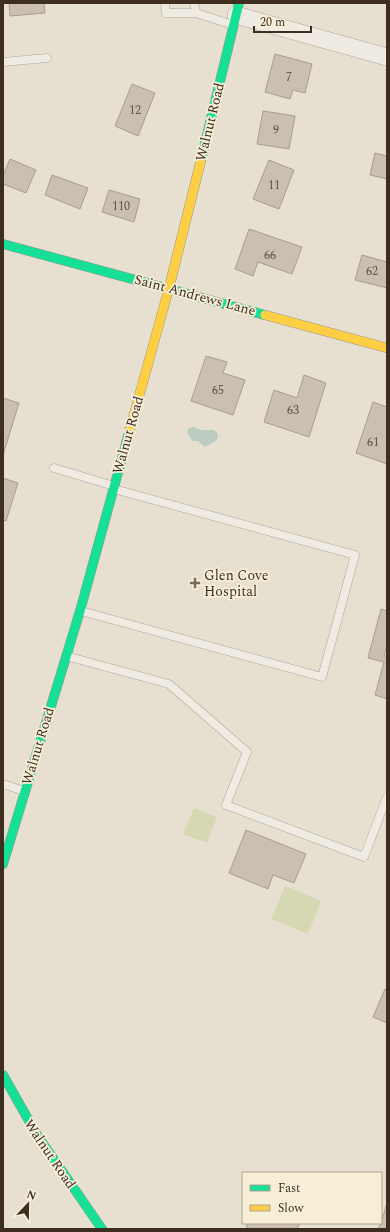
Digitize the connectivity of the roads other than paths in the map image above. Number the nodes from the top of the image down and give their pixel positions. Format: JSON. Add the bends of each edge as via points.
{"nodes":[{"id":1,"x":165,"y":3,"type":"edge"},
{"id":2,"x":194,"y":3,"type":"edge"},
{"id":3,"x":196,"y":13,"type":"junction"},
{"id":4,"x":236,"y":14,"type":"edge"},
{"id":5,"x":387,"y":57,"type":"edge"},
{"id":6,"x":47,"y":58,"type":"dead end"},
{"id":7,"x":3,"y":62,"type":"edge"},
{"id":8,"x":3,"y":244,"type":"edge"},
{"id":9,"x":169,"y":288,"type":"junction"},
{"id":10,"x":387,"y":348,"type":"edge"},
{"id":11,"x":54,"y":468,"type":"dead end"},
{"id":12,"x":114,"y":487,"type":"junction"},
{"id":13,"x":80,"y":611,"type":"junction"},
{"id":14,"x":66,"y":656,"type":"junction"},
{"id":15,"x":3,"y":784,"type":"edge"},
{"id":16,"x":25,"y":792,"type":"junction"},
{"id":17,"x":387,"y":797,"type":"edge"},
{"id":18,"x":3,"y":864,"type":"edge"},
{"id":19,"x":3,"y":1076,"type":"edge"},
{"id":20,"x":102,"y":1229,"type":"edge"}],
"edges":[{"from":1,"to":3,"type":"lane","via":[[166,13]]},
{"from":2,"to":3,"type":"lane"},
{"from":3,"to":4,"type":"lane"},
{"from":4,"to":5,"type":"street"},
{"from":4,"to":9,"type":"street","name":"Walnut Road"},
{"from":6,"to":7,"type":"lane"},
{"from":8,"to":9,"type":"street","name":"Saint Andrews Lane"},
{"from":9,"to":10,"type":"street","name":"Saint Andrews Lane"},
{"from":9,"to":12,"type":"street","name":"Walnut Road"},
{"from":11,"to":12,"type":"lane"},
{"from":12,"to":13,"type":"street","name":"Walnut Road"},
{"from":12,"to":13,"type":"lane","via":[[355,555],[322,677]]},
{"from":13,"to":14,"type":"street","name":"Walnut Road"},
{"from":14,"to":16,"type":"street","name":"Walnut Road"},
{"from":14,"to":17,"type":"lane","via":[[169,684],[247,752],[226,805],[364,857]]},
{"from":15,"to":16,"type":"lane"},
{"from":16,"to":18,"type":"street","name":"Walnut Road"},
{"from":19,"to":20,"type":"street","name":"Walnut Road","via":[[54,1163]]}]}
